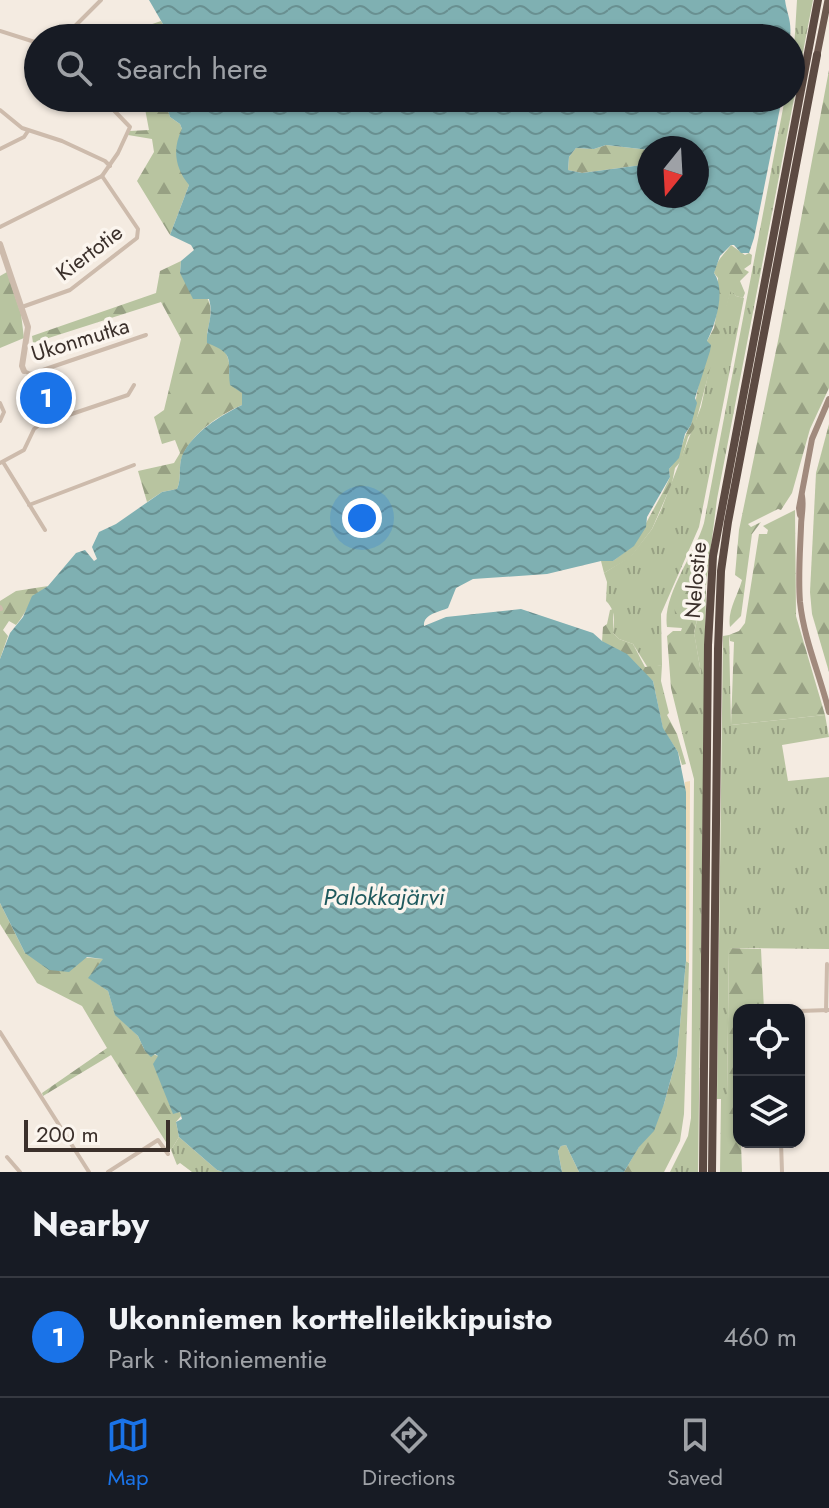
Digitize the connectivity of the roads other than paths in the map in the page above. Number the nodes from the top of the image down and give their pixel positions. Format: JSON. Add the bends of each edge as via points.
{"nodes":[{"id":1,"x":101,"y":0,"type":"edge"},
{"id":2,"x":818,"y":0,"type":"edge"},
{"id":3,"x":828,"y":0,"type":"edge"},
{"id":4,"x":77,"y":24,"type":"edge"},
{"id":5,"x":0,"y":31,"type":"edge"},
{"id":6,"x":24,"y":39,"type":"edge"},
{"id":7,"x":817,"y":55,"type":"joint"},
{"id":8,"x":805,"y":69,"type":"edge"},
{"id":9,"x":0,"y":110,"type":"edge"},
{"id":10,"x":116,"y":112,"type":"edge"},
{"id":11,"x":797,"y":112,"type":"edge"},
{"id":12,"x":28,"y":131,"type":"junction"},
{"id":13,"x":0,"y":149,"type":"edge"},
{"id":14,"x":110,"y":166,"type":"junction"},
{"id":15,"x":102,"y":176,"type":"junction"},
{"id":16,"x":0,"y":227,"type":"edge"},
{"id":17,"x":0,"y":244,"type":"edge"},
{"id":18,"x":22,"y":307,"type":"junction"},
{"id":19,"x":146,"y":335,"type":"dead end"},
{"id":20,"x":24,"y":371,"type":"joint"},
{"id":21,"x":134,"y":385,"type":"dead end"},
{"id":22,"x":829,"y":399,"type":"edge"},
{"id":23,"x":0,"y":403,"type":"edge"},
{"id":24,"x":0,"y":421,"type":"edge"},
{"id":25,"x":2,"y":463,"type":"edge"},
{"id":26,"x":134,"y":465,"type":"dead end"},
{"id":27,"x":29,"y":505,"type":"junction"},
{"id":28,"x":45,"y":530,"type":"dead end"},
{"id":29,"x":829,"y":712,"type":"edge"},
{"id":30,"x":827,"y":964,"type":"dead end"},
{"id":31,"x":827,"y":1010,"type":"edge"},
{"id":32,"x":805,"y":1011,"type":"edge"},
{"id":33,"x":0,"y":1032,"type":"edge"},
{"id":34,"x":781,"y":1148,"type":"edge"},
{"id":35,"x":168,"y":1154,"type":"dead end"},
{"id":36,"x":7,"y":1157,"type":"dead end"},
{"id":37,"x":20,"y":1172,"type":"edge"},
{"id":38,"x":89,"y":1172,"type":"edge"},
{"id":39,"x":108,"y":1172,"type":"edge"},
{"id":40,"x":703,"y":1172,"type":"edge"},
{"id":41,"x":712,"y":1172,"type":"edge"},
{"id":42,"x":782,"y":1172,"type":"edge"}],
"edges":[{"from":1,"to":4,"type":"street"},
{"from":2,"to":8,"type":"highway","name":"Nelostie"},
{"from":3,"to":7,"type":"highway","name":"Nelostie"},
{"from":5,"to":6,"type":"street"},
{"from":7,"to":41,"type":"highway","name":"Nelostie","via":[[721,571]]},
{"from":9,"to":12,"type":"street"},
{"from":10,"to":14,"type":"street","via":[[130,127]]},
{"from":11,"to":40,"type":"highway","name":"Nelostie","via":[[713,556]]},
{"from":12,"to":13,"type":"street"},
{"from":12,"to":14,"type":"street","via":[[62,141]]},
{"from":14,"to":15,"type":"street"},
{"from":15,"to":16,"type":"street"},
{"from":15,"to":18,"type":"street","name":"Kiertotie","via":[[138,229],[137,238],[70,290]]},
{"from":17,"to":18,"type":"street"},
{"from":18,"to":20,"type":"street","via":[[28,327]]},
{"from":19,"to":20,"type":"street","name":"Ukonmutka","via":[[31,374]]},
{"from":21,"to":25,"type":"street","via":[[128,395],[39,425],[24,450]]},
{"from":22,"to":29,"type":"main road","via":[[812,439],[801,519],[801,606]]},
{"from":23,"to":24,"type":"street"},
{"from":25,"to":27,"type":"street"},
{"from":26,"to":27,"type":"street"},
{"from":27,"to":28,"type":"street"},
{"from":30,"to":31,"type":"street"},
{"from":31,"to":32,"type":"street"},
{"from":33,"to":38,"type":"street"},
{"from":34,"to":42,"type":"street"},
{"from":35,"to":39,"type":"street","via":[[158,1140]]},
{"from":36,"to":37,"type":"street"}]}
